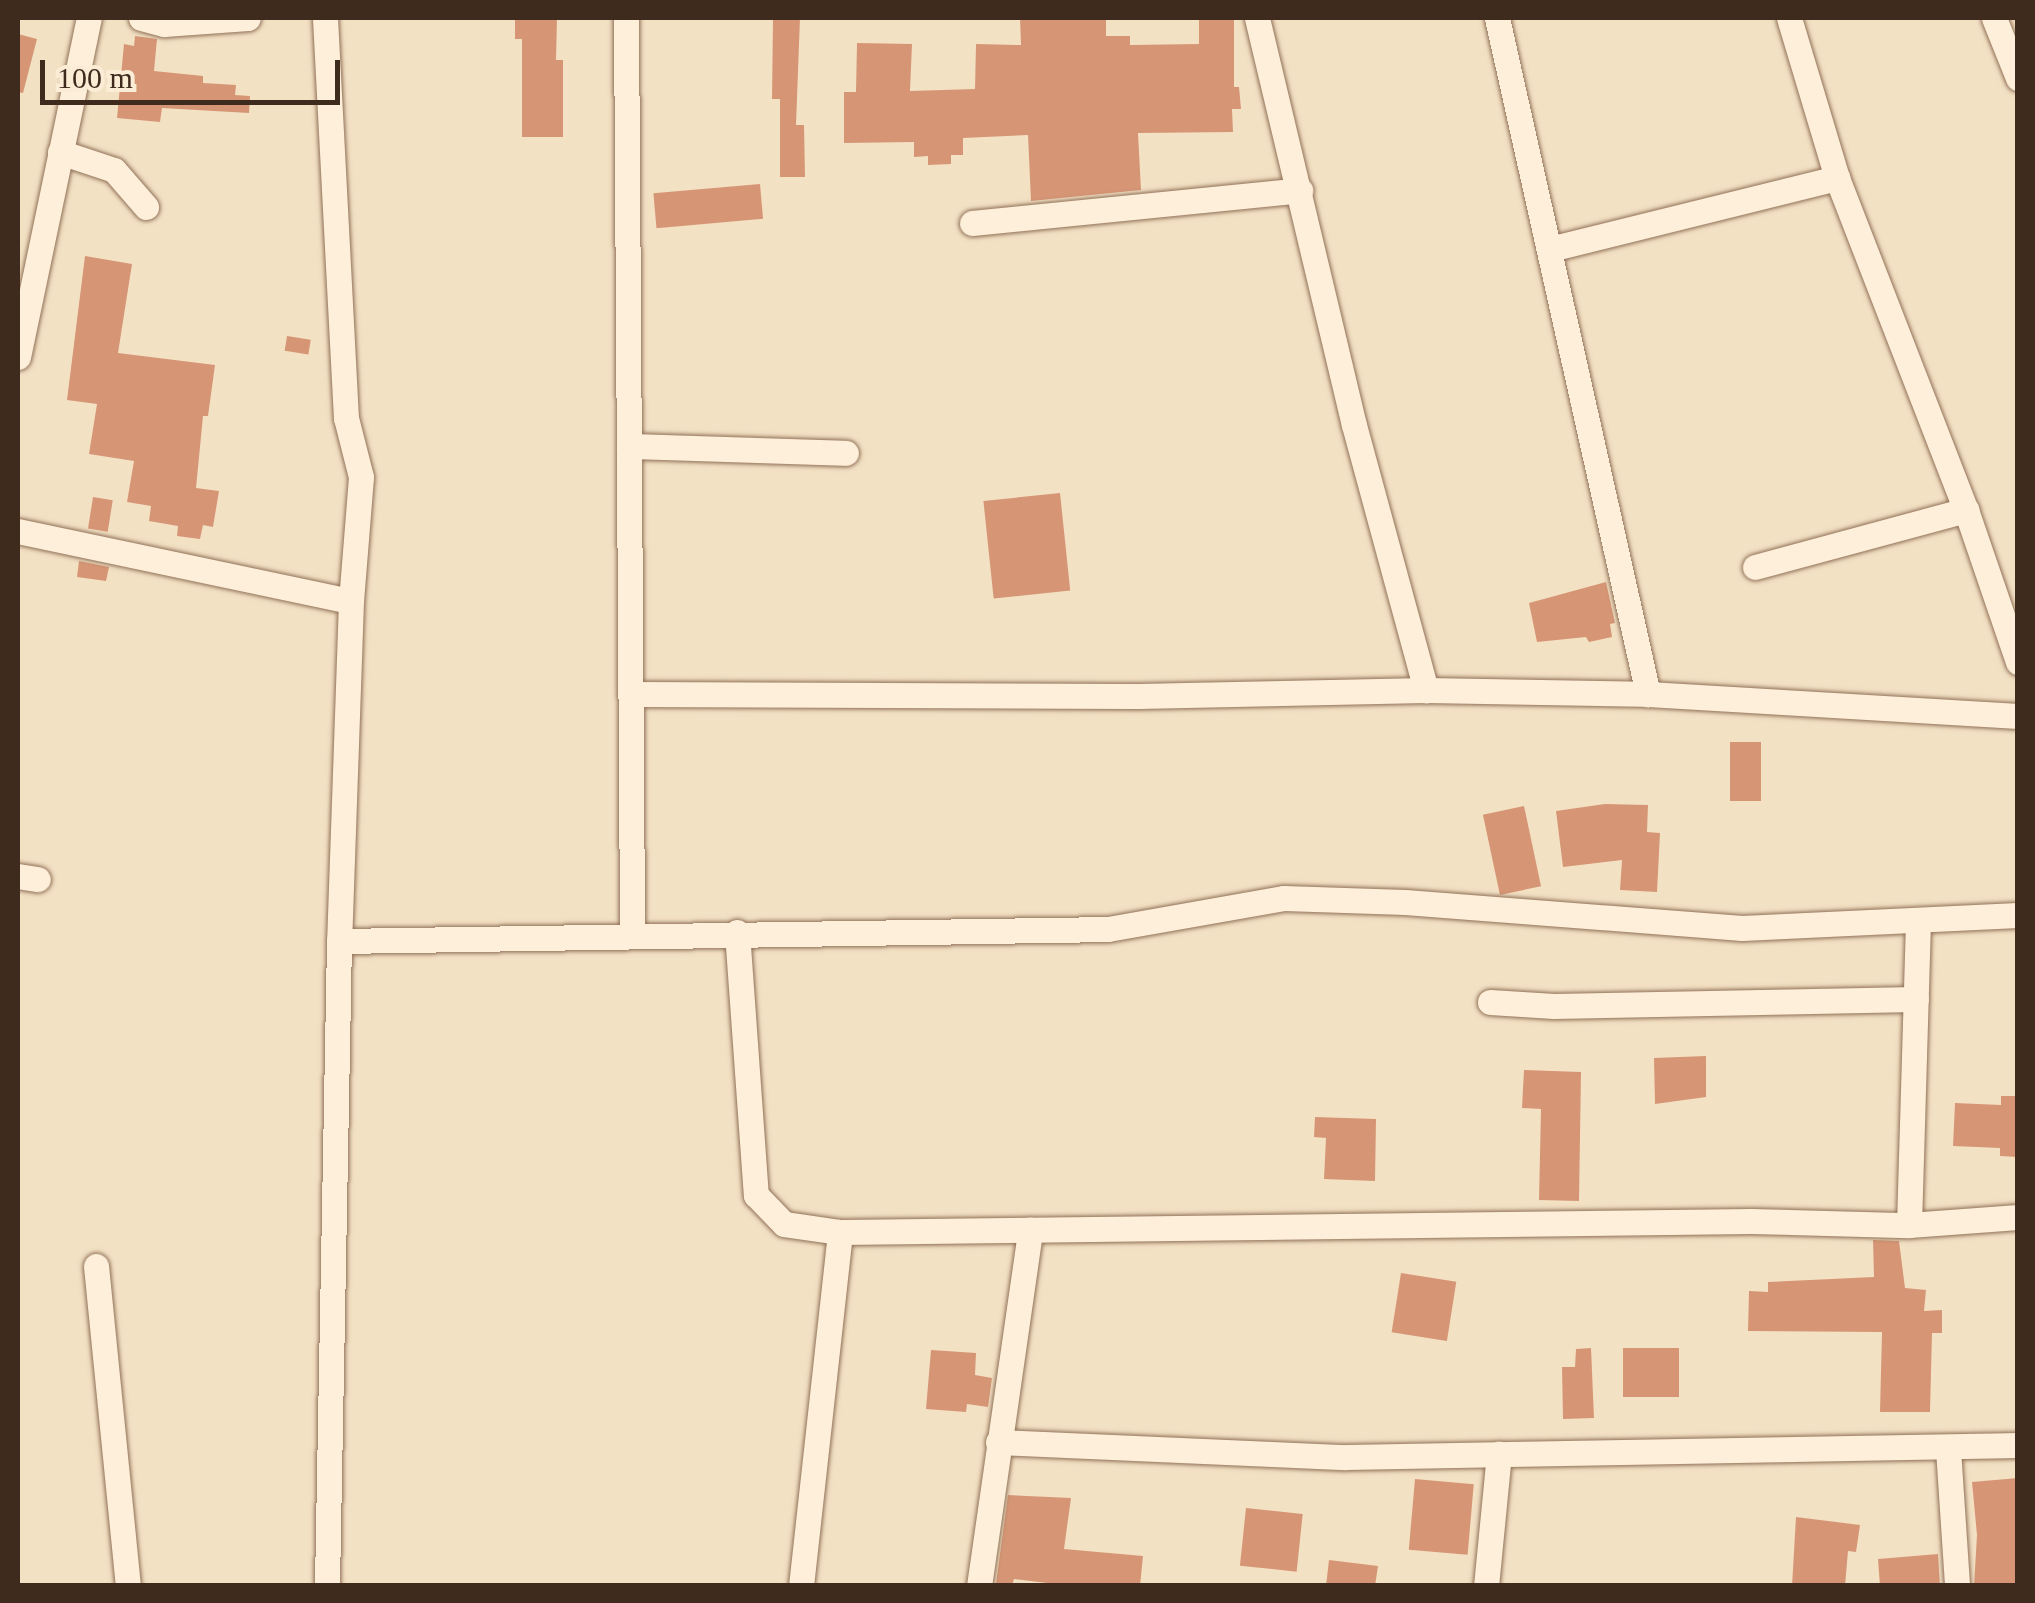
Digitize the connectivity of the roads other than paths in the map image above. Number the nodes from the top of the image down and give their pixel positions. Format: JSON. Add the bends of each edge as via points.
{"nodes":[{"id":1,"x":88,"y":18,"type":"edge"},
{"id":2,"x":141,"y":18,"type":"edge"},
{"id":3,"x":248,"y":18,"type":"edge"},
{"id":4,"x":324,"y":18,"type":"edge"},
{"id":5,"x":626,"y":18,"type":"edge"},
{"id":6,"x":1257,"y":18,"type":"edge"},
{"id":7,"x":1498,"y":18,"type":"edge"},
{"id":8,"x":1789,"y":18,"type":"edge"},
{"id":9,"x":1994,"y":18,"type":"edge"},
{"id":10,"x":2018,"y":78,"type":"edge"},
{"id":11,"x":60,"y":152,"type":"junction"},
{"id":12,"x":1837,"y":178,"type":"junction"},
{"id":13,"x":1300,"y":190,"type":"junction"},
{"id":14,"x":146,"y":206,"type":"dead end"},
{"id":15,"x":972,"y":222,"type":"dead end"},
{"id":16,"x":1550,"y":249,"type":"junction"},
{"id":17,"x":18,"y":357,"type":"edge"},
{"id":18,"x":628,"y":446,"type":"junction"},
{"id":19,"x":846,"y":453,"type":"dead end"},
{"id":20,"x":1966,"y":510,"type":"junction"},
{"id":21,"x":18,"y":531,"type":"edge"},
{"id":22,"x":1755,"y":567,"type":"dead end"},
{"id":23,"x":351,"y":601,"type":"junction"},
{"id":24,"x":2018,"y":662,"type":"edge"},
{"id":25,"x":1426,"y":690,"type":"junction"},
{"id":26,"x":633,"y":694,"type":"junction"},
{"id":27,"x":1648,"y":694,"type":"junction"},
{"id":28,"x":2018,"y":716,"type":"edge"},
{"id":29,"x":2018,"y":916,"type":"edge"},
{"id":30,"x":1918,"y":923,"type":"junction"},
{"id":31,"x":737,"y":932,"type":"junction"},
{"id":32,"x":632,"y":934,"type":"junction"},
{"id":33,"x":340,"y":940,"type":"junction"},
{"id":34,"x":1916,"y":1000,"type":"junction"},
{"id":35,"x":1490,"y":1002,"type":"dead end"},
{"id":36,"x":2018,"y":1217,"type":"edge"},
{"id":37,"x":1909,"y":1225,"type":"junction"},
{"id":38,"x":1030,"y":1230,"type":"junction"},
{"id":39,"x":840,"y":1232,"type":"junction"},
{"id":40,"x":96,"y":1266,"type":"dead end"},
{"id":41,"x":998,"y":1442,"type":"junction"},
{"id":42,"x":2018,"y":1445,"type":"edge"},
{"id":43,"x":1948,"y":1450,"type":"junction"},
{"id":44,"x":1499,"y":1454,"type":"junction"},
{"id":45,"x":128,"y":1586,"type":"edge"},
{"id":46,"x":327,"y":1586,"type":"edge"},
{"id":47,"x":802,"y":1586,"type":"edge"},
{"id":48,"x":979,"y":1586,"type":"edge"},
{"id":49,"x":1486,"y":1586,"type":"edge"},
{"id":50,"x":1957,"y":1586,"type":"edge"}],
"edges":[{"from":1,"to":11,"type":"street"},
{"from":2,"to":3,"type":"street","via":[[164,24]]},
{"from":4,"to":23,"type":"street","via":[[346,418],[361,478]]},
{"from":5,"to":18,"type":"street"},
{"from":6,"to":13,"type":"street"},
{"from":7,"to":16,"type":"street"},
{"from":8,"to":12,"type":"street"},
{"from":9,"to":10,"type":"street"},
{"from":11,"to":14,"type":"street","via":[[114,170]]},
{"from":11,"to":17,"type":"street"},
{"from":12,"to":16,"type":"street"},
{"from":12,"to":20,"type":"street"},
{"from":13,"to":15,"type":"street"},
{"from":13,"to":25,"type":"street"},
{"from":16,"to":27,"type":"street"},
{"from":18,"to":19,"type":"street"},
{"from":18,"to":26,"type":"street"},
{"from":20,"to":22,"type":"street"},
{"from":20,"to":24,"type":"street"},
{"from":21,"to":23,"type":"street"},
{"from":23,"to":33,"type":"street"},
{"from":25,"to":26,"type":"street"},
{"from":25,"to":27,"type":"street"},
{"from":26,"to":32,"type":"street"},
{"from":27,"to":28,"type":"street"},
{"from":29,"to":30,"type":"street"},
{"from":30,"to":31,"type":"street","via":[[1742,928],[1284,898],[1108,929]]},
{"from":30,"to":34,"type":"street"},
{"from":31,"to":32,"type":"street"},
{"from":31,"to":39,"type":"street","via":[[756,1195],[784,1224]]},
{"from":32,"to":33,"type":"street"},
{"from":33,"to":46,"type":"street"},
{"from":34,"to":35,"type":"street"},
{"from":34,"to":37,"type":"street"},
{"from":36,"to":37,"type":"street"},
{"from":37,"to":38,"type":"street"},
{"from":38,"to":39,"type":"street"},
{"from":38,"to":41,"type":"street"},
{"from":39,"to":47,"type":"street"},
{"from":40,"to":45,"type":"street"},
{"from":41,"to":44,"type":"street","via":[[1346,1457]]},
{"from":41,"to":48,"type":"street"},
{"from":42,"to":43,"type":"street"},
{"from":43,"to":44,"type":"street"},
{"from":43,"to":50,"type":"street"},
{"from":44,"to":49,"type":"street"}]}
